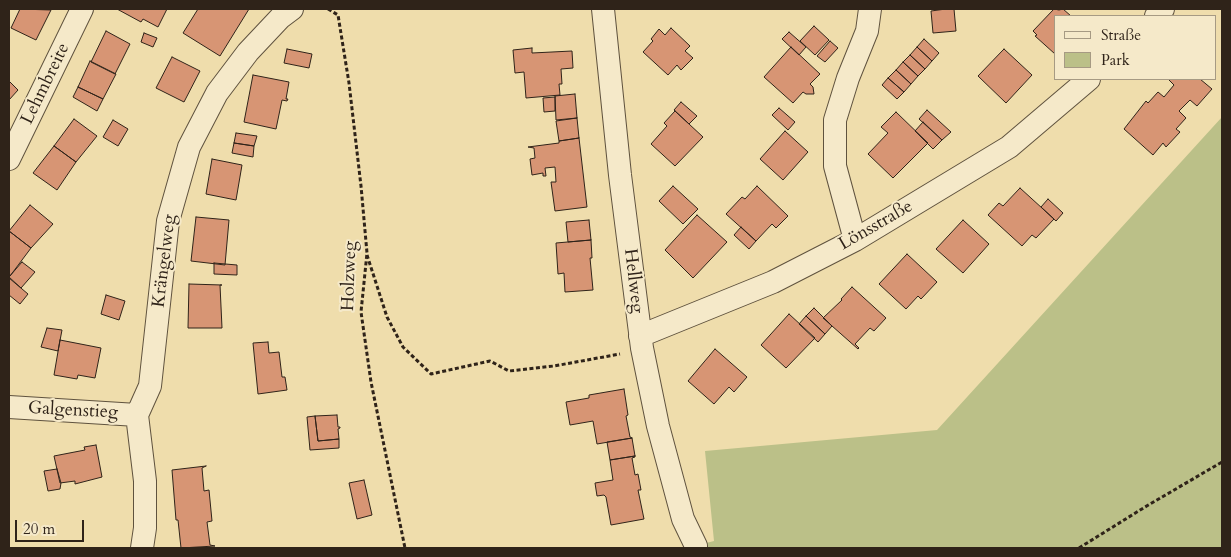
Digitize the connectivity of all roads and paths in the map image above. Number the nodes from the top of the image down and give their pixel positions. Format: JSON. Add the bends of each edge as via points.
{"nodes":[{"id":1,"x":82,"y":9,"type":"edge"},
{"id":2,"x":292,"y":9,"type":"edge"},
{"id":3,"x":328,"y":9,"type":"edge"},
{"id":4,"x":338,"y":9,"type":"edge"},
{"id":5,"x":603,"y":9,"type":"edge"},
{"id":6,"x":870,"y":9,"type":"edge"},
{"id":7,"x":338,"y":15,"type":"junction"},
{"id":8,"x":1088,"y":80,"type":"edge"},
{"id":9,"x":9,"y":159,"type":"edge"},
{"id":10,"x":855,"y":240,"type":"junction"},
{"id":11,"x":367,"y":253,"type":"junction"},
{"id":12,"x":641,"y":342,"type":"junction"},
{"id":13,"x":9,"y":407,"type":"edge"},
{"id":14,"x":137,"y":415,"type":"junction"},
{"id":15,"x":1222,"y":462,"type":"edge"},
{"id":16,"x":696,"y":546,"type":"dead end"},
{"id":17,"x":142,"y":548,"type":"edge"},
{"id":18,"x":404,"y":548,"type":"edge"},
{"id":19,"x":1079,"y":548,"type":"edge"}],
"edges":[{"from":1,"to":9,"type":"street","name":"Lehmbreite"},
{"from":2,"to":14,"type":"street","name":"Krängelweg","via":[[248,52],[217,93],[189,147],[168,221],[150,386]]},
{"from":3,"to":7,"type":"path"},
{"from":4,"to":7,"type":"path","name":"Holzweg"},
{"from":5,"to":12,"type":"street","name":"Hellweg"},
{"from":6,"to":10,"type":"street","via":[[868,31],[835,120],[835,166]]},
{"from":7,"to":11,"type":"path","name":"Holzweg","via":[[349,83]]},
{"from":8,"to":10,"type":"street","name":"Lönsstraße","via":[[1009,147]]},
{"from":10,"to":12,"type":"street","name":"Lönsstraße","via":[[773,282]]},
{"from":11,"to":12,"type":"path","via":[[387,317],[403,347],[431,374],[490,361],[510,371],[554,366]]},
{"from":11,"to":18,"type":"path","name":"Holzweg","via":[[361,312],[371,382]]},
{"from":12,"to":16,"type":"street","name":"Hellweg","via":[[658,426],[683,519]]},
{"from":13,"to":14,"type":"street","name":"Galgenstieg"},
{"from":14,"to":17,"type":"street","via":[[145,481]]},
{"from":15,"to":19,"type":"path"}]}
